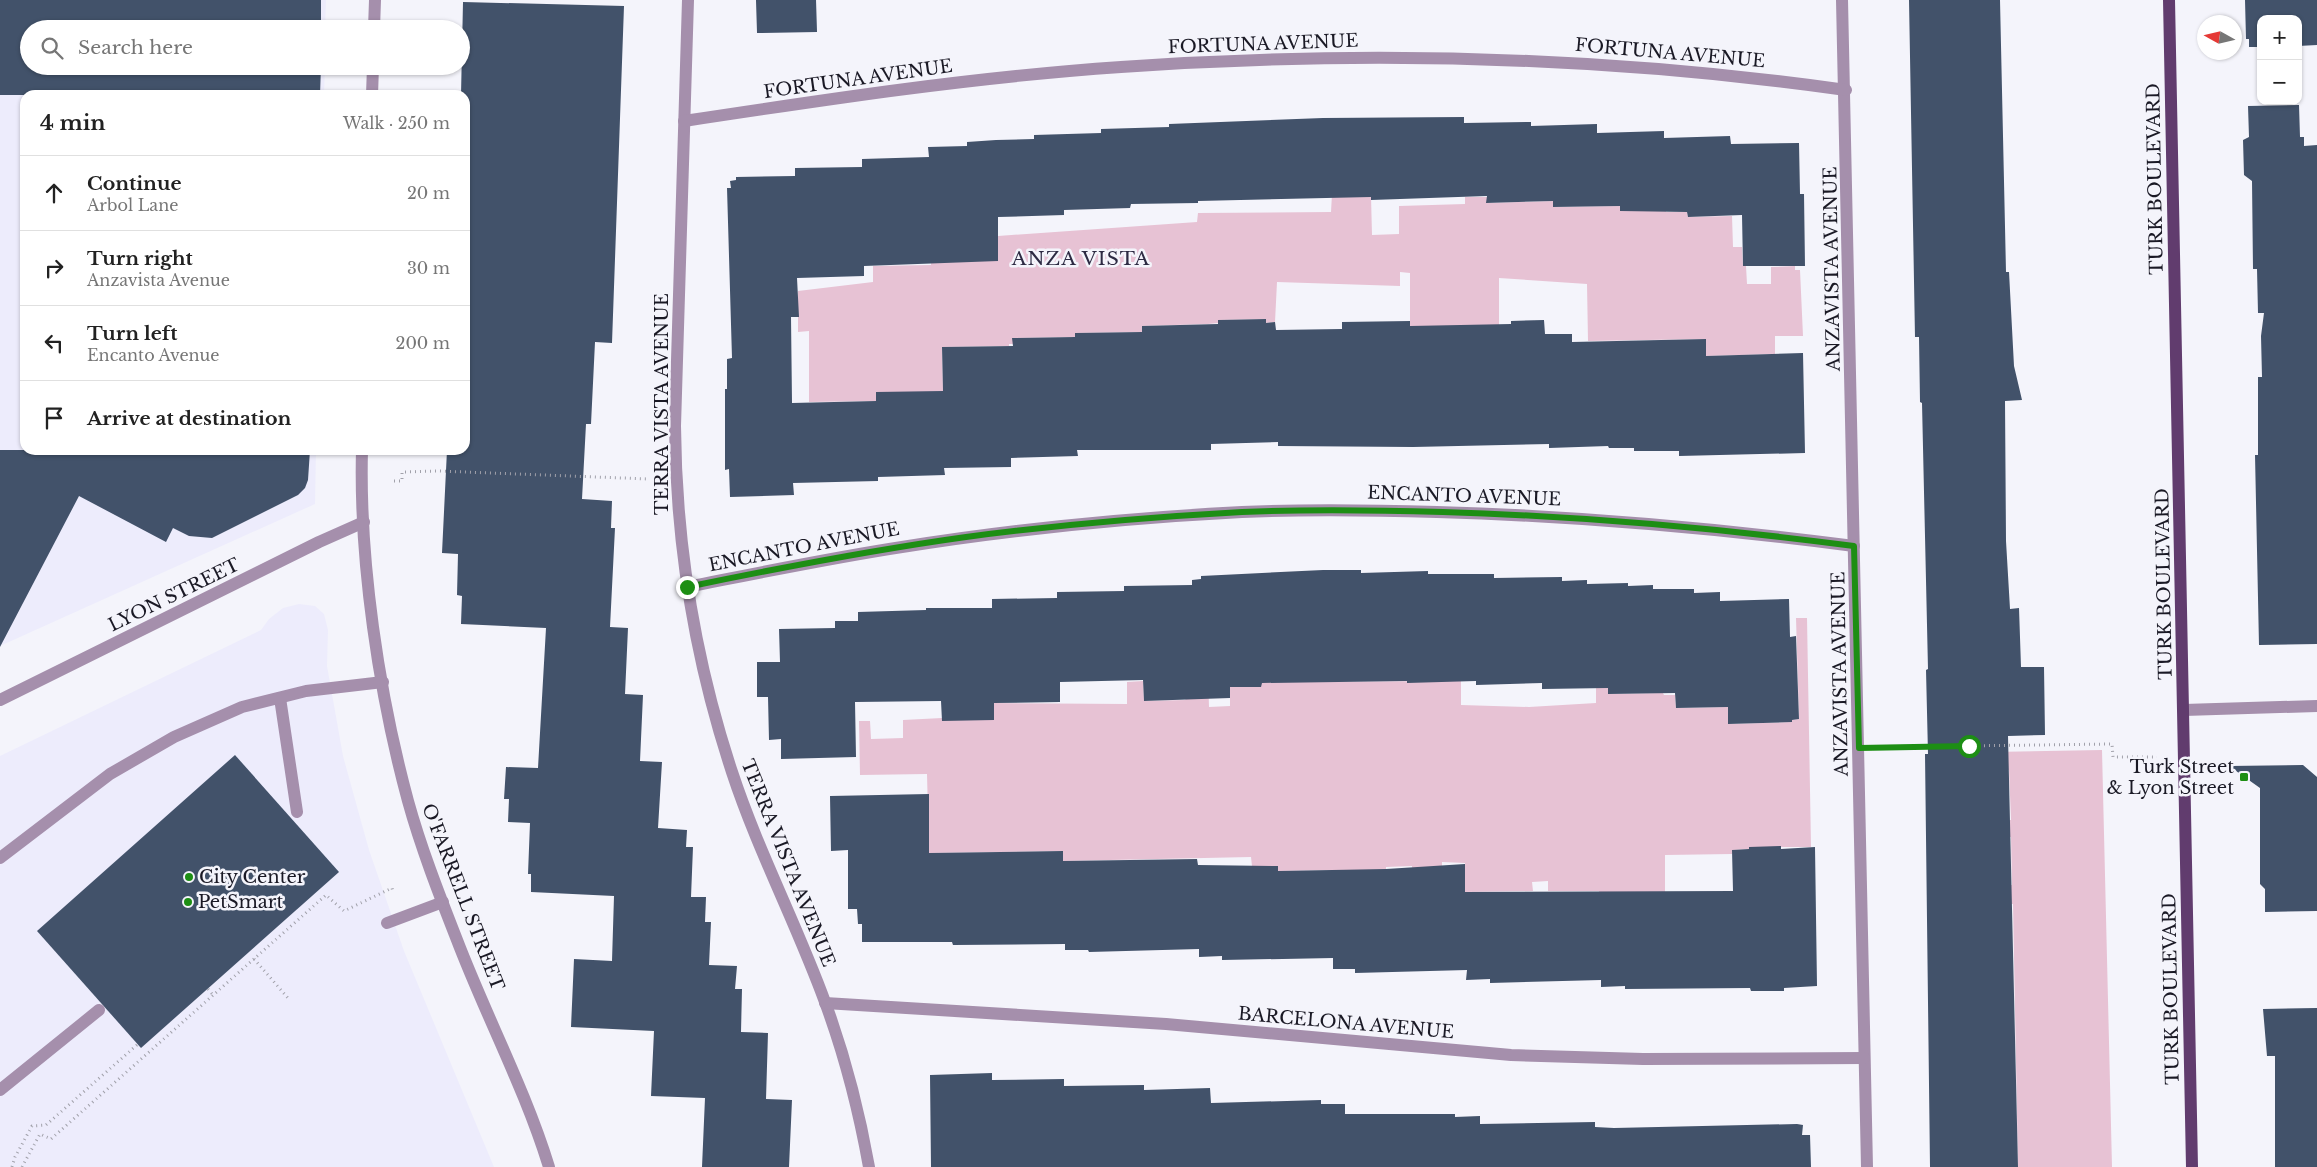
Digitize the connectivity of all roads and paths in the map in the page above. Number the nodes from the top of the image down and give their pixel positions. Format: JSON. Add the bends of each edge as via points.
{"nodes":[{"id":1,"x":375,"y":0,"type":"edge"},
{"id":2,"x":688,"y":0,"type":"edge"},
{"id":3,"x":1842,"y":0,"type":"edge"},
{"id":4,"x":2169,"y":0,"type":"edge"},
{"id":5,"x":374,"y":20,"type":"edge"},
{"id":6,"x":373,"y":75,"type":"edge"},
{"id":7,"x":372,"y":90,"type":"edge"},
{"id":8,"x":1846,"y":90,"type":"junction"},
{"id":9,"x":684,"y":121,"type":"junction"},
{"id":10,"x":362,"y":455,"type":"edge"},
{"id":11,"x":676,"y":480,"type":"junction"},
{"id":12,"x":394,"y":481,"type":"dead end"},
{"id":13,"x":364,"y":522,"type":"junction"},
{"id":14,"x":1854,"y":546,"type":"junction"},
{"id":15,"x":687,"y":587,"type":"junction"},
{"id":16,"x":383,"y":682,"type":"junction"},
{"id":17,"x":280,"y":698,"type":"junction"},
{"id":18,"x":0,"y":700,"type":"edge"},
{"id":19,"x":2317,"y":706,"type":"edge"},
{"id":20,"x":2184,"y":710,"type":"junction"},
{"id":21,"x":1859,"y":748,"type":"junction"},
{"id":22,"x":2185,"y":756,"type":"junction"},
{"id":23,"x":297,"y":812,"type":"dead end"},
{"id":24,"x":0,"y":858,"type":"edge"},
{"id":25,"x":443,"y":902,"type":"junction"},
{"id":26,"x":400,"y":918,"type":"junction"},
{"id":27,"x":387,"y":923,"type":"dead end"},
{"id":28,"x":254,"y":959,"type":"junction"},
{"id":29,"x":208,"y":989,"type":"dead end"},
{"id":30,"x":213,"y":995,"type":"junction"},
{"id":31,"x":288,"y":998,"type":"dead end"},
{"id":32,"x":825,"y":1003,"type":"junction"},
{"id":33,"x":99,"y":1010,"type":"dead end"},
{"id":34,"x":138,"y":1044,"type":"dead end"},
{"id":35,"x":1864,"y":1058,"type":"junction"},
{"id":36,"x":0,"y":1090,"type":"edge"},
{"id":37,"x":12,"y":1167,"type":"edge"},
{"id":38,"x":22,"y":1167,"type":"edge"},
{"id":39,"x":549,"y":1167,"type":"edge"},
{"id":40,"x":869,"y":1167,"type":"edge"},
{"id":41,"x":1866,"y":1167,"type":"edge"},
{"id":42,"x":2192,"y":1167,"type":"edge"}],
"edges":[{"from":1,"to":5,"type":"street"},
{"from":2,"to":9,"type":"street","name":"TERRA VISTA AVENUE"},
{"from":3,"to":8,"type":"street","name":"ANZAVISTA AVENUE"},
{"from":4,"to":20,"type":"main road","name":"TURK BOULEVARD"},
{"from":6,"to":7,"type":"street"},
{"from":8,"to":9,"type":"street","name":"FORTUNA AVENUE","via":[[1722,74],[1594,63],[1459,58],[1257,60],[1120,67],[971,81]]},
{"from":8,"to":14,"type":"street","name":"ANZAVISTA AVENUE"},
{"from":9,"to":11,"type":"street","name":"TERRA VISTA AVENUE"},
{"from":10,"to":13,"type":"street","name":"O'FARRELL STREET"},
{"from":11,"to":12,"type":"path","via":[[438,471],[402,472],[402,480]]},
{"from":11,"to":15,"type":"street","name":"TERRA VISTA AVENUE"},
{"from":13,"to":16,"type":"street","name":"O'FARRELL STREET"},
{"from":13,"to":18,"type":"street","name":"LYON STREET"},
{"from":14,"to":15,"type":"street","name":"ENCANTO AVENUE","via":[[1720,529],[1588,518],[1387,511],[1246,512],[967,537]]},
{"from":14,"to":21,"type":"street","name":"ANZAVISTA AVENUE"},
{"from":15,"to":32,"type":"street","name":"TERRA VISTA AVENUE","via":[[697,648],[732,773]]},
{"from":16,"to":17,"type":"street","via":[[306,691]]},
{"from":16,"to":25,"type":"street","name":"O'FARRELL STREET","via":[[408,801]]},
{"from":17,"to":23,"type":"street"},
{"from":17,"to":24,"type":"street","via":[[242,707],[174,737],[110,774]]},
{"from":19,"to":20,"type":"street"},
{"from":20,"to":22,"type":"main road","name":"TURK BOULEVARD"},
{"from":21,"to":22,"type":"path","via":[[2112,744],[2112,757]]},
{"from":21,"to":35,"type":"street","name":"ANZAVISTA AVENUE"},
{"from":22,"to":42,"type":"main road","name":"TURK BOULEVARD"},
{"from":25,"to":26,"type":"street"},
{"from":25,"to":39,"type":"street","name":"O'FARRELL STREET","via":[[517,1080]]},
{"from":26,"to":27,"type":"street"},
{"from":26,"to":28,"type":"path","via":[[392,888],[344,911],[326,895]]},
{"from":28,"to":30,"type":"path"},
{"from":28,"to":31,"type":"path"},
{"from":29,"to":30,"type":"path"},
{"from":30,"to":38,"type":"path","via":[[51,1139],[40,1134]]},
{"from":32,"to":35,"type":"street","name":"BARCELONA AVENUE","via":[[1166,1024],[1511,1055],[1652,1059]]},
{"from":32,"to":40,"type":"street","name":"TERRA VISTA AVENUE","via":[[845,1064]]},
{"from":33,"to":36,"type":"street"},
{"from":34,"to":37,"type":"path","via":[[46,1125],[32,1126]]},
{"from":35,"to":41,"type":"street","name":"ANZAVISTA AVENUE"}]}
